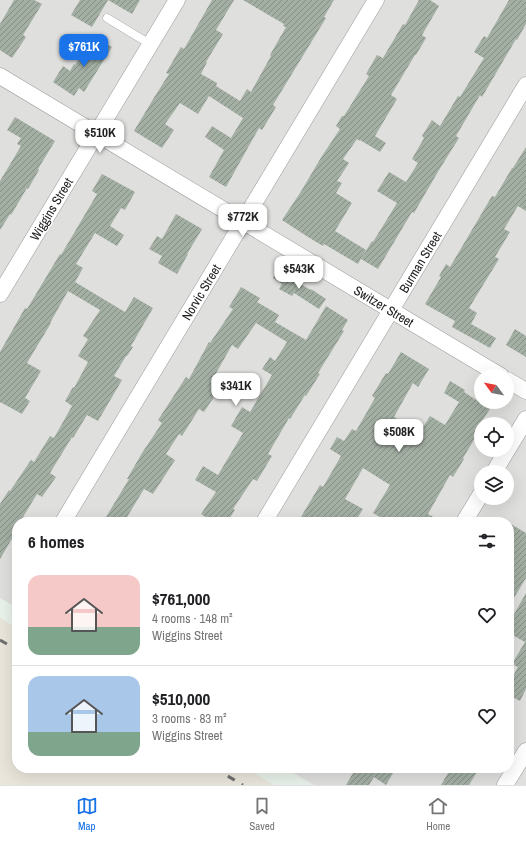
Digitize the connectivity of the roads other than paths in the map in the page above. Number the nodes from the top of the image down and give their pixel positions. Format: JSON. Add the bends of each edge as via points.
{"nodes":[{"id":1,"x":177,"y":0,"type":"edge"},
{"id":2,"x":376,"y":0,"type":"edge"},
{"id":3,"x":107,"y":18,"type":"dead end"},
{"id":4,"x":150,"y":44,"type":"junction"},
{"id":5,"x":0,"y":76,"type":"edge"},
{"id":6,"x":526,"y":85,"type":"edge"},
{"id":7,"x":96,"y":133,"type":"junction"},
{"id":8,"x":243,"y":222,"type":"junction"},
{"id":9,"x":0,"y":294,"type":"edge"},
{"id":10,"x":391,"y":310,"type":"junction"},
{"id":11,"x":489,"y":369,"type":"edge"},
{"id":12,"x":514,"y":384,"type":"edge"},
{"id":13,"x":526,"y":391,"type":"edge"},
{"id":14,"x":526,"y":419,"type":"edge"},
{"id":15,"x":498,"y":465,"type":"edge"},
{"id":16,"x":474,"y":505,"type":"edge"},
{"id":17,"x":66,"y":517,"type":"edge"},
{"id":18,"x":267,"y":517,"type":"edge"},
{"id":19,"x":467,"y":517,"type":"edge"},
{"id":20,"x":526,"y":751,"type":"edge"},
{"id":21,"x":514,"y":771,"type":"edge"},
{"id":22,"x":513,"y":773,"type":"edge"},
{"id":23,"x":506,"y":785,"type":"edge"}],
"edges":[{"from":1,"to":4,"type":"street","name":"Wiggins Street"},
{"from":2,"to":8,"type":"street","name":"Norvic Street"},
{"from":3,"to":4,"type":"lane"},
{"from":4,"to":7,"type":"street","name":"Wiggins Street"},
{"from":5,"to":7,"type":"street","name":"Switzer Street"},
{"from":6,"to":10,"type":"street","name":"Burman Street"},
{"from":7,"to":8,"type":"street","name":"Switzer Street"},
{"from":7,"to":9,"type":"street","name":"Wiggins Street"},
{"from":8,"to":10,"type":"street","name":"Switzer Street"},
{"from":8,"to":17,"type":"street","name":"Norvic Street"},
{"from":10,"to":11,"type":"street","name":"Switzer Street"},
{"from":10,"to":18,"type":"street","name":"Burman Street"},
{"from":12,"to":13,"type":"street"},
{"from":14,"to":15,"type":"street"},
{"from":16,"to":19,"type":"street"},
{"from":20,"to":21,"type":"street"},
{"from":22,"to":23,"type":"street"}]}
